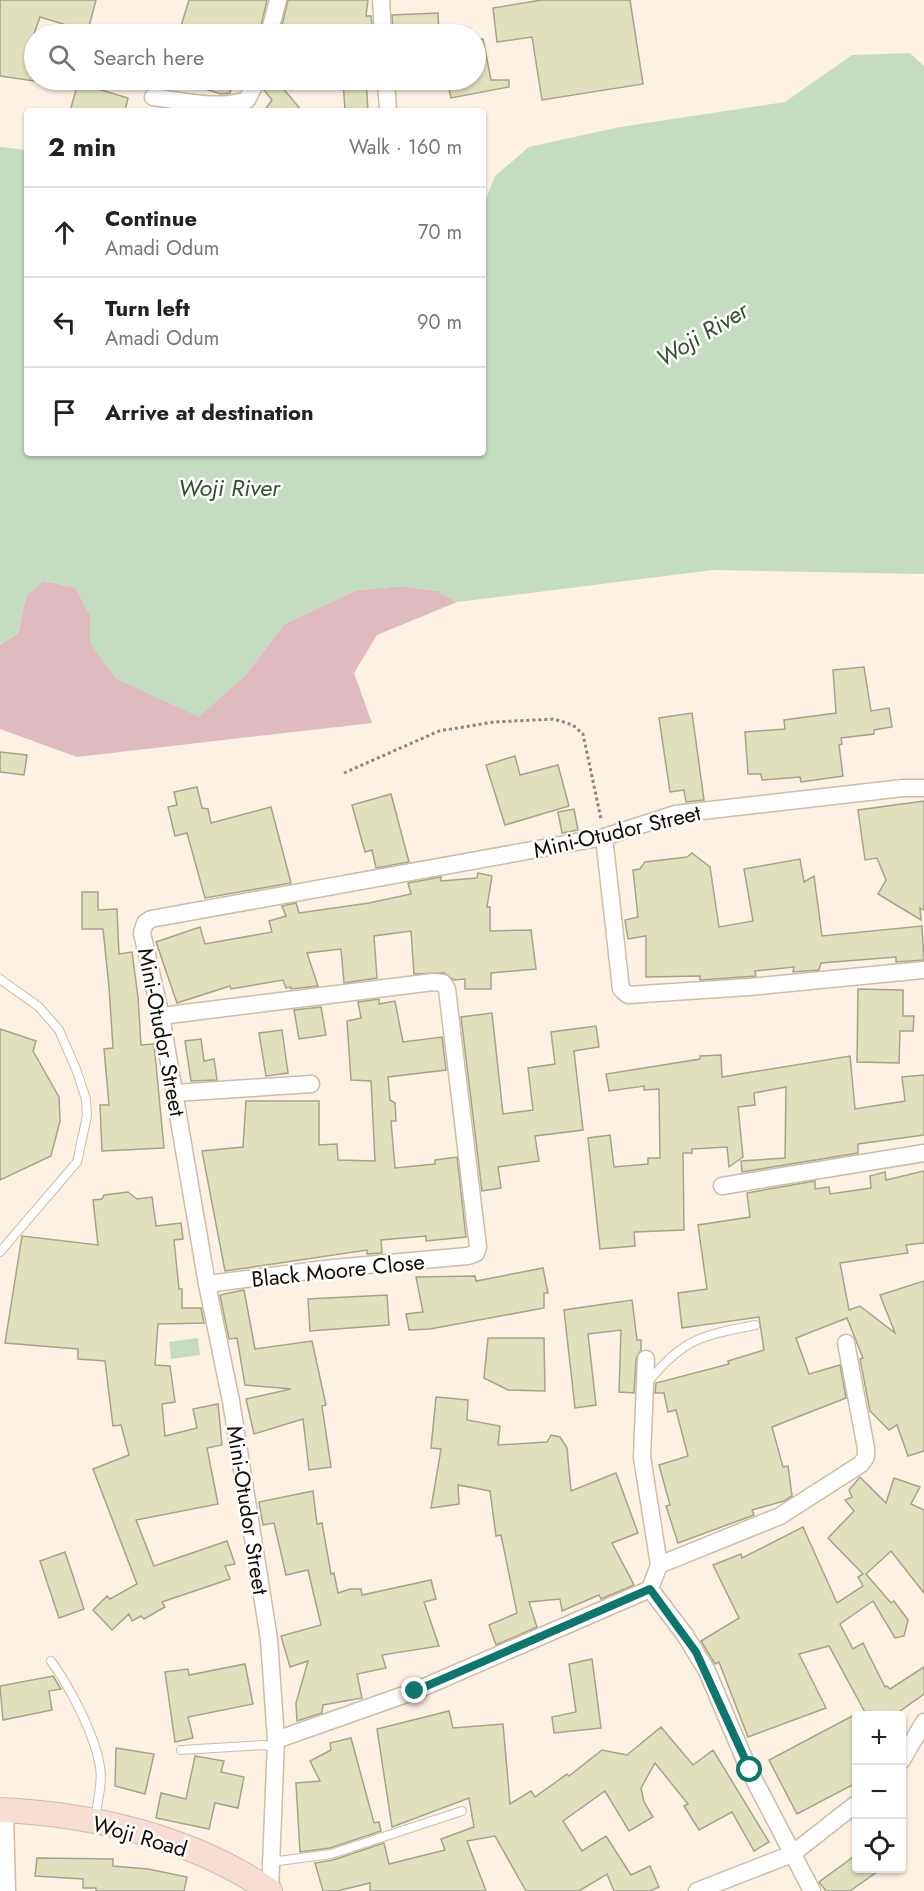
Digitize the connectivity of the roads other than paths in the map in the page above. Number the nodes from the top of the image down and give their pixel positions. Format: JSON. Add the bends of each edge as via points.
{"nodes":[{"id":1,"x":278,"y":0,"type":"edge"},
{"id":2,"x":381,"y":0,"type":"edge"},
{"id":3,"x":272,"y":24,"type":"edge"},
{"id":4,"x":382,"y":24,"type":"edge"},
{"id":5,"x":252,"y":90,"type":"edge"},
{"id":6,"x":387,"y":90,"type":"edge"},
{"id":7,"x":153,"y":97,"type":"dead end"},
{"id":8,"x":388,"y":108,"type":"edge"},
{"id":9,"x":924,"y":788,"type":"edge"},
{"id":10,"x":604,"y":837,"type":"junction"},
{"id":11,"x":924,"y":970,"type":"edge"},
{"id":12,"x":0,"y":979,"type":"edge"},
{"id":13,"x":161,"y":1016,"type":"junction"},
{"id":14,"x":311,"y":1084,"type":"dead end"},
{"id":15,"x":175,"y":1093,"type":"junction"},
{"id":16,"x":924,"y":1153,"type":"edge"},
{"id":17,"x":722,"y":1186,"type":"dead end"},
{"id":18,"x":0,"y":1252,"type":"edge"},
{"id":19,"x":207,"y":1284,"type":"junction"},
{"id":20,"x":755,"y":1325,"type":"dead end"},
{"id":21,"x":846,"y":1343,"type":"dead end"},
{"id":22,"x":646,"y":1359,"type":"dead end"},
{"id":23,"x":645,"y":1385,"type":"junction"},
{"id":24,"x":659,"y":1565,"type":"junction"},
{"id":25,"x":650,"y":1589,"type":"junction"},
{"id":26,"x":51,"y":1661,"type":"dead end"},
{"id":27,"x":924,"y":1722,"type":"edge"},
{"id":28,"x":276,"y":1744,"type":"junction"},
{"id":29,"x":181,"y":1750,"type":"dead end"},
{"id":30,"x":906,"y":1753,"type":"edge"},
{"id":31,"x":852,"y":1807,"type":"edge"},
{"id":32,"x":2,"y":1810,"type":"edge"},
{"id":33,"x":462,"y":1811,"type":"dead end"},
{"id":34,"x":94,"y":1822,"type":"junction"},
{"id":35,"x":792,"y":1854,"type":"junction"},
{"id":36,"x":271,"y":1862,"type":"junction"},
{"id":37,"x":8,"y":1891,"type":"edge"},
{"id":38,"x":270,"y":1891,"type":"edge"},
{"id":39,"x":697,"y":1891,"type":"edge"},
{"id":40,"x":812,"y":1891,"type":"edge"}],
"edges":[{"from":1,"to":3,"type":"street"},
{"from":2,"to":4,"type":"street"},
{"from":5,"to":7,"type":"street","via":[[247,100],[235,104]]},
{"from":6,"to":8,"type":"street"},
{"from":9,"to":10,"type":"street","name":"Mini-Otudor Street","via":[[675,814]]},
{"from":10,"to":11,"type":"street","via":[[621,989],[628,995]]},
{"from":10,"to":13,"type":"street","name":"Mini-Otudor Street","via":[[151,918],[142,933]]},
{"from":12,"to":18,"type":"lane","via":[[39,1007],[59,1030],[86,1099],[87,1116],[77,1162]]},
{"from":13,"to":15,"type":"street","name":"Mini-Otudor Street"},
{"from":13,"to":19,"type":"street","name":"Black Moore Close","via":[[434,982],[447,988],[476,1253],[468,1257]]},
{"from":14,"to":15,"type":"street"},
{"from":15,"to":19,"type":"street","name":"Mini-Otudor Street"},
{"from":16,"to":17,"type":"street"},
{"from":19,"to":28,"type":"street","name":"Mini-Otudor Street","via":[[231,1401],[269,1639]]},
{"from":20,"to":23,"type":"lane","via":[[710,1334],[681,1346]]},
{"from":21,"to":24,"type":"street","via":[[866,1448],[861,1464],[780,1516]]},
{"from":22,"to":23,"type":"street"},
{"from":23,"to":24,"type":"street","via":[[642,1457]]},
{"from":24,"to":25,"type":"street"},
{"from":25,"to":28,"type":"street","via":[[415,1691]]},
{"from":25,"to":35,"type":"street","via":[[707,1671]]},
{"from":26,"to":34,"type":"lane","via":[[82,1717],[101,1768]]},
{"from":27,"to":30,"type":"street"},
{"from":28,"to":29,"type":"lane"},
{"from":28,"to":36,"type":"street","name":"Mini-Otudor Street"},
{"from":31,"to":35,"type":"street"},
{"from":32,"to":34,"type":"main road","name":"Woji Road"},
{"from":32,"to":37,"type":"street"},
{"from":33,"to":36,"type":"lane","via":[[331,1854]]},
{"from":34,"to":38,"type":"main road","name":"Woji Road","via":[[155,1836],[220,1862]]},
{"from":35,"to":39,"type":"street"},
{"from":35,"to":40,"type":"street"},
{"from":36,"to":38,"type":"street","name":"Mini-Otudor Street"}]}
